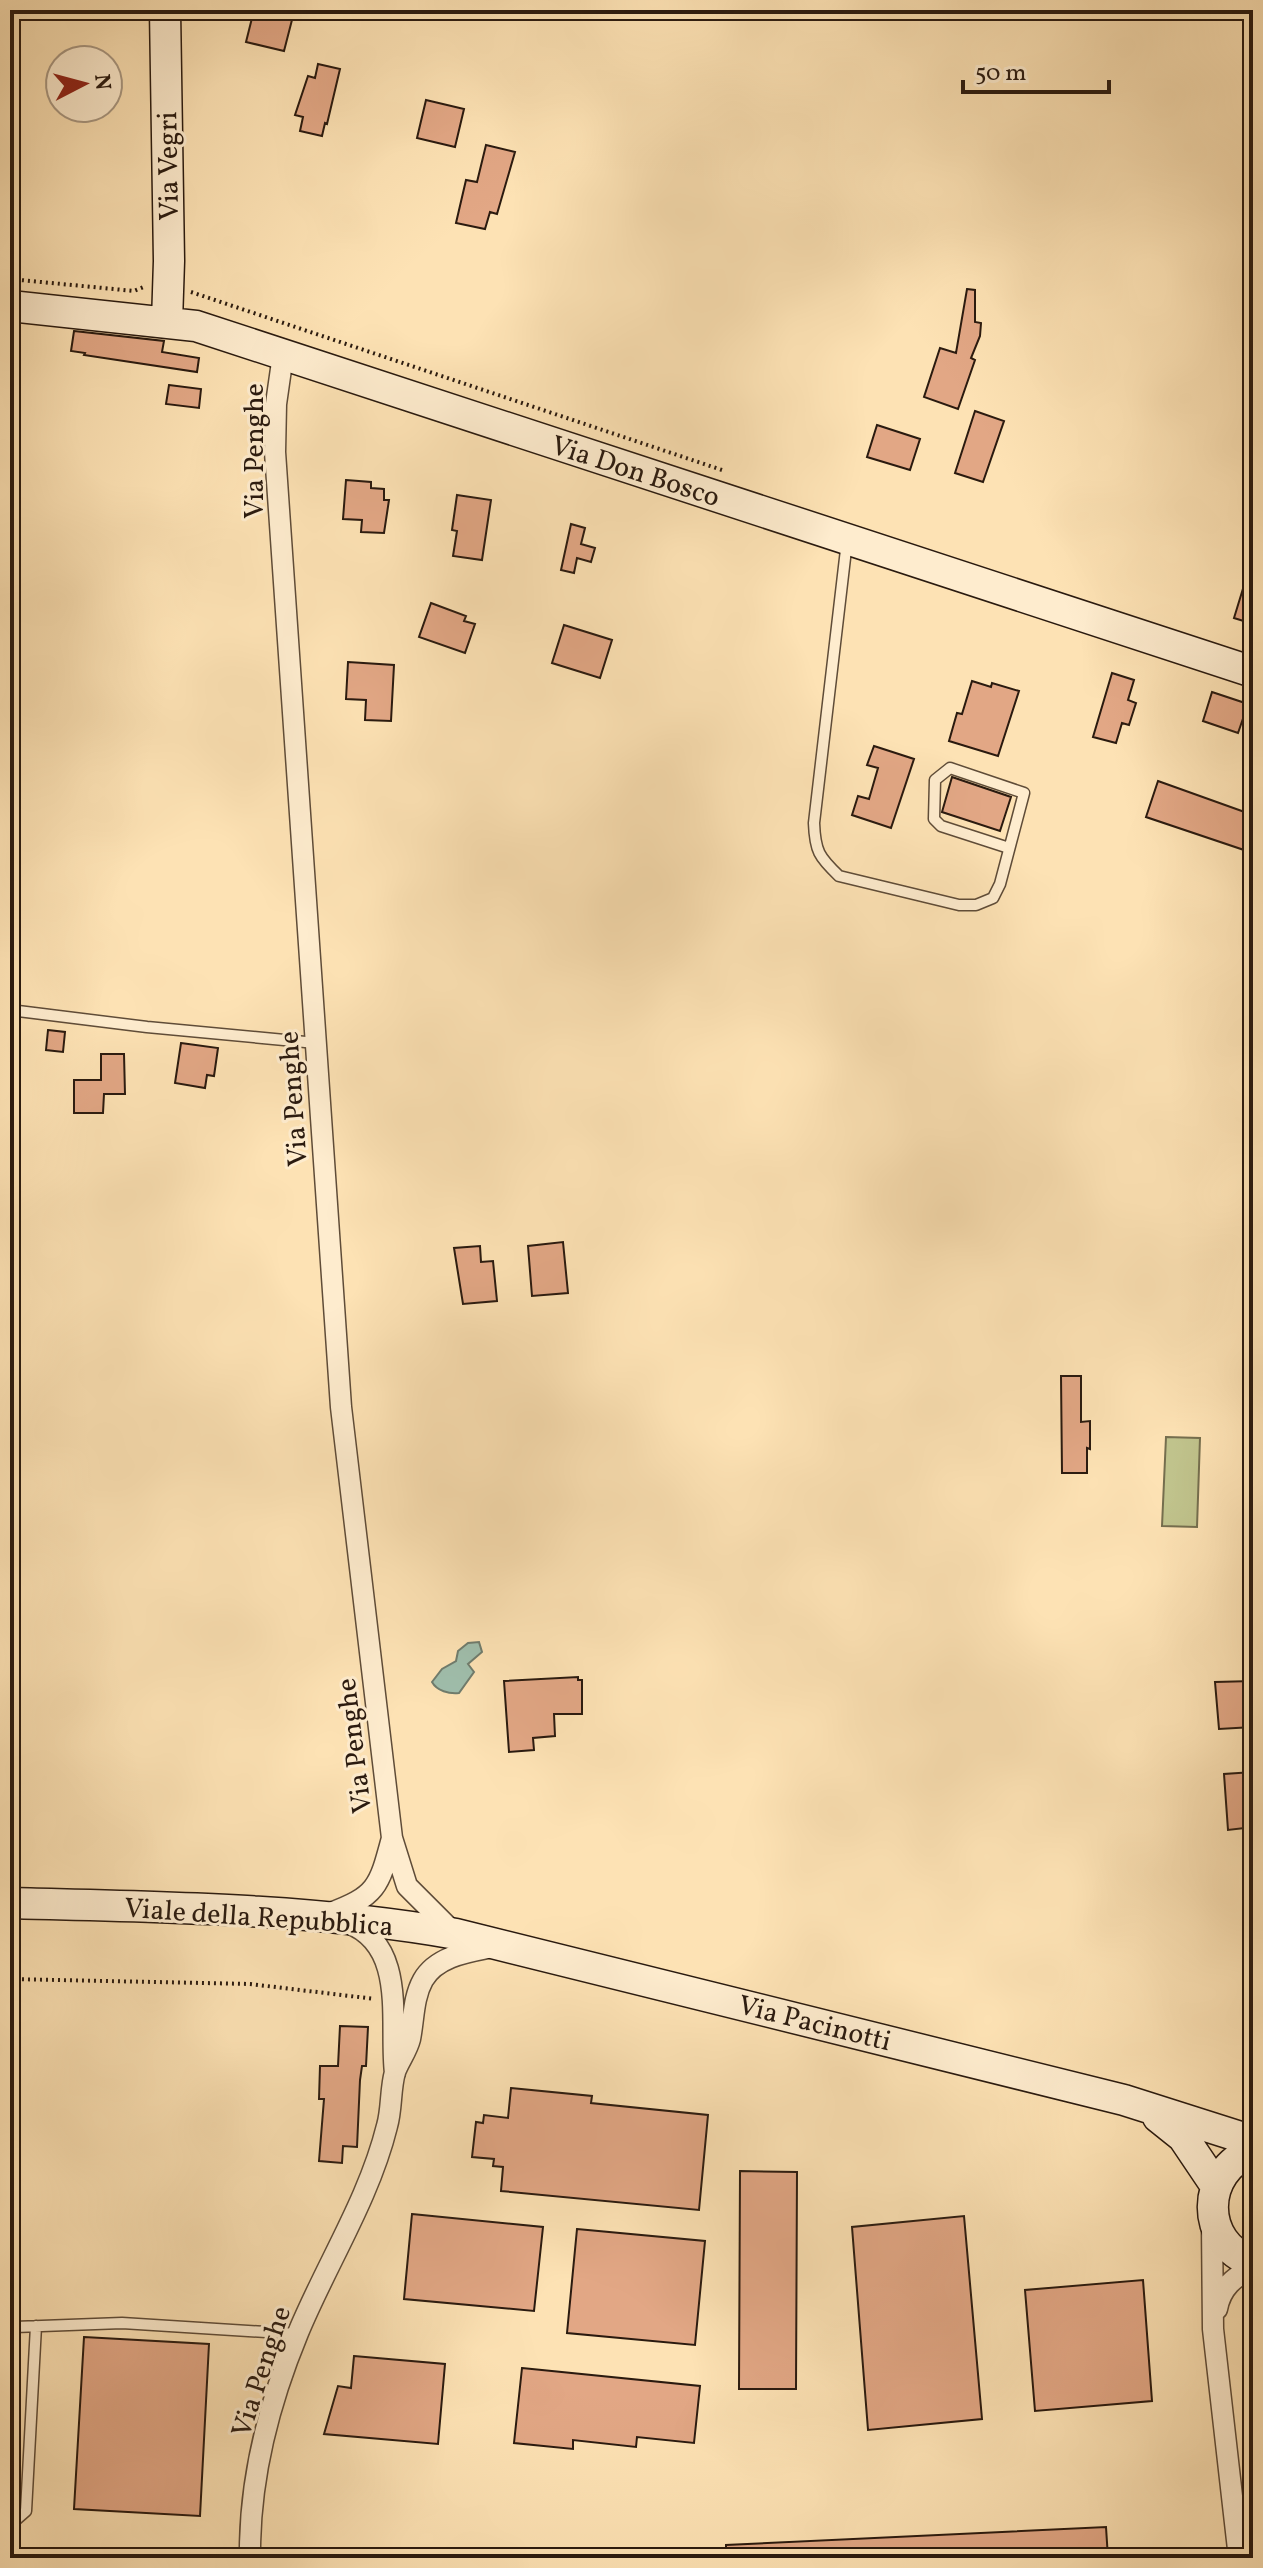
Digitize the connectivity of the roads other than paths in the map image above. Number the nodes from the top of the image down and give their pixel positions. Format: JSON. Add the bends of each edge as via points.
{"nodes":[{"id":1,"x":165,"y":10,"type":"edge"},
{"id":2,"x":10,"y":306,"type":"edge"},
{"id":3,"x":167,"y":322,"type":"junction"},
{"id":4,"x":283,"y":355,"type":"junction"},
{"id":5,"x":847,"y":539,"type":"junction"},
{"id":6,"x":1253,"y":672,"type":"edge"},
{"id":7,"x":1009,"y":848,"type":"junction"},
{"id":8,"x":10,"y":1010,"type":"edge"},
{"id":9,"x":316,"y":1043,"type":"junction"},
{"id":10,"x":392,"y":1838,"type":"junction"},
{"id":11,"x":10,"y":1903,"type":"edge"},
{"id":12,"x":322,"y":1916,"type":"junction"},
{"id":13,"x":456,"y":1934,"type":"junction"},
{"id":14,"x":506,"y":1945,"type":"junction"},
{"id":15,"x":395,"y":2073,"type":"junction"},
{"id":16,"x":1124,"y":2100,"type":"junction"},
{"id":17,"x":1253,"y":2141,"type":"edge"},
{"id":18,"x":1253,"y":2151,"type":"edge"},
{"id":19,"x":1214,"y":2197,"type":"junction"},
{"id":20,"x":1253,"y":2264,"type":"edge"},
{"id":21,"x":36,"y":2326,"type":"junction"},
{"id":22,"x":15,"y":2327,"type":"dead end"},
{"id":23,"x":1213,"y":2329,"type":"junction"},
{"id":24,"x":297,"y":2334,"type":"junction"},
{"id":25,"x":10,"y":2525,"type":"edge"},
{"id":26,"x":1236,"y":2530,"type":"junction"},
{"id":27,"x":1253,"y":2552,"type":"edge"},
{"id":28,"x":250,"y":2558,"type":"edge"},
{"id":29,"x":1239,"y":2558,"type":"edge"}],
"edges":[{"from":1,"to":3,"type":"street","name":"Via Vegri"},
{"from":2,"to":3,"type":"street","name":"Via Don Bosco"},
{"from":3,"to":4,"type":"street","name":"Via Don Bosco","via":[[196,326]]},
{"from":4,"to":5,"type":"street","name":"Via Don Bosco"},
{"from":4,"to":9,"type":"street","name":"Via Penghe","via":[[275,452]]},
{"from":5,"to":6,"type":"street","name":"Via Don Bosco"},
{"from":5,"to":7,"type":"lane","via":[[815,848],[839,876],[959,905],[993,898]]},
{"from":7,"to":7,"type":"lane","via":[[1024,793],[950,768],[941,773],[935,780],[934,819],[941,826]]},
{"from":8,"to":9,"type":"lane"},
{"from":9,"to":10,"type":"street","name":"Via Penghe","via":[[341,1407]]},
{"from":10,"to":12,"type":"street","name":"Via Penghe","via":[[375,1888],[364,1899]]},
{"from":10,"to":13,"type":"street","name":"Via Penghe","via":[[407,1886]]},
{"from":11,"to":12,"type":"street","name":"Viale della Repubblica"},
{"from":12,"to":13,"type":"street","name":"Viale della Repubblica"},
{"from":12,"to":15,"type":"street","name":"Via Penghe","via":[[353,1925],[372,1939],[387,1967],[394,2002]]},
{"from":13,"to":14,"type":"street","name":"Viale della Repubblica"},
{"from":14,"to":15,"type":"street","name":"Via Penghe","via":[[464,1952],[439,1963],[424,1978],[409,2041]]},
{"from":14,"to":16,"type":"street","name":"Via Pacinotti"},
{"from":15,"to":24,"type":"street","name":"Via Penghe","via":[[387,2127],[366,2185]]},
{"from":16,"to":17,"type":"street"},
{"from":16,"to":19,"type":"street","via":[[1155,2114],[1183,2137]]},
{"from":18,"to":19,"type":"street","via":[[1224,2171]]},
{"from":19,"to":20,"type":"street","via":[[1221,2238]]},
{"from":19,"to":23,"type":"street"},
{"from":20,"to":23,"type":"street","via":[[1219,2295]]},
{"from":21,"to":22,"type":"lane"},
{"from":21,"to":24,"type":"lane","via":[[122,2323]]},
{"from":21,"to":25,"type":"lane","via":[[26,2511]]},
{"from":23,"to":26,"type":"street"},
{"from":24,"to":28,"type":"street","name":"Via Penghe","via":[[267,2423]]},
{"from":26,"to":27,"type":"street"},
{"from":26,"to":29,"type":"street"}]}
